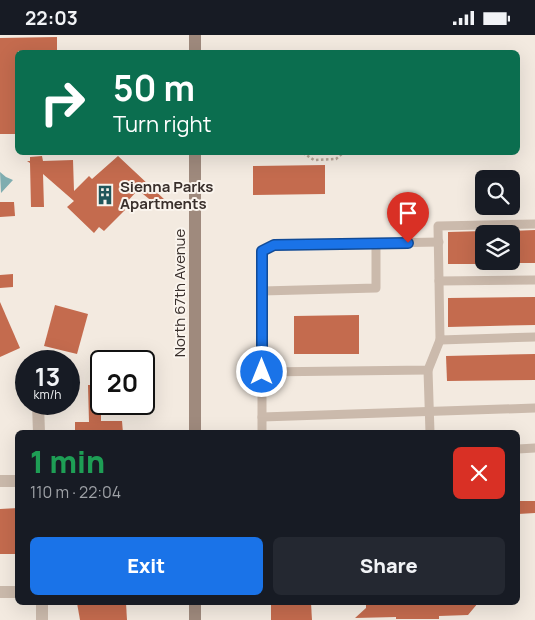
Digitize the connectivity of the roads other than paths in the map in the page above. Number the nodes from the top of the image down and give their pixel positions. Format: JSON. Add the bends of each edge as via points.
{"nodes":[{"id":1,"x":195,"y":35,"type":"edge"},
{"id":2,"x":195,"y":50,"type":"edge"},
{"id":3,"x":195,"y":155,"type":"edge"},
{"id":4,"x":535,"y":224,"type":"edge"},
{"id":5,"x":439,"y":242,"type":"junction"},
{"id":6,"x":376,"y":243,"type":"junction"},
{"id":7,"x":535,"y":279,"type":"edge"},
{"id":8,"x":439,"y":281,"type":"junction"},
{"id":9,"x":262,"y":291,"type":"junction"},
{"id":10,"x":535,"y":337,"type":"edge"},
{"id":11,"x":440,"y":340,"type":"junction"},
{"id":12,"x":428,"y":370,"type":"junction"},
{"id":13,"x":262,"y":372,"type":"junction"},
{"id":14,"x":535,"y":408,"type":"edge"},
{"id":15,"x":430,"y":411,"type":"junction"},
{"id":16,"x":38,"y":415,"type":"edge"},
{"id":17,"x":262,"y":417,"type":"junction"},
{"id":18,"x":39,"y":430,"type":"edge"},
{"id":19,"x":195,"y":430,"type":"edge"},
{"id":20,"x":262,"y":430,"type":"edge"},
{"id":21,"x":430,"y":430,"type":"edge"},
{"id":22,"x":535,"y":448,"type":"edge"},
{"id":23,"x":520,"y":449,"type":"edge"},
{"id":24,"x":0,"y":481,"type":"edge"},
{"id":25,"x":15,"y":481,"type":"edge"},
{"id":26,"x":15,"y":592,"type":"edge"},
{"id":27,"x":0,"y":593,"type":"edge"},
{"id":28,"x":42,"y":605,"type":"edge"},
{"id":29,"x":195,"y":605,"type":"edge"},
{"id":30,"x":42,"y":620,"type":"edge"},
{"id":31,"x":195,"y":620,"type":"edge"}],
"edges":[{"from":1,"to":2,"type":"main road"},
{"from":3,"to":19,"type":"main road","name":"North 67th Avenue"},
{"from":4,"to":5,"type":"lane","via":[[438,226]]},
{"from":5,"to":6,"type":"lane"},
{"from":5,"to":8,"type":"lane"},
{"from":6,"to":9,"type":"lane","via":[[274,245],[262,251]]},
{"from":6,"to":9,"type":"lane","via":[[376,289]]},
{"from":7,"to":8,"type":"lane"},
{"from":8,"to":11,"type":"lane"},
{"from":9,"to":13,"type":"lane"},
{"from":10,"to":11,"type":"lane"},
{"from":11,"to":12,"type":"lane"},
{"from":12,"to":13,"type":"lane"},
{"from":12,"to":15,"type":"lane"},
{"from":13,"to":17,"type":"lane"},
{"from":14,"to":15,"type":"lane"},
{"from":15,"to":17,"type":"lane"},
{"from":15,"to":21,"type":"lane"},
{"from":16,"to":18,"type":"street"},
{"from":17,"to":20,"type":"lane"},
{"from":22,"to":23,"type":"lane"},
{"from":24,"to":25,"type":"street"},
{"from":26,"to":27,"type":"street"},
{"from":28,"to":30,"type":"street"},
{"from":29,"to":31,"type":"main road"}]}
